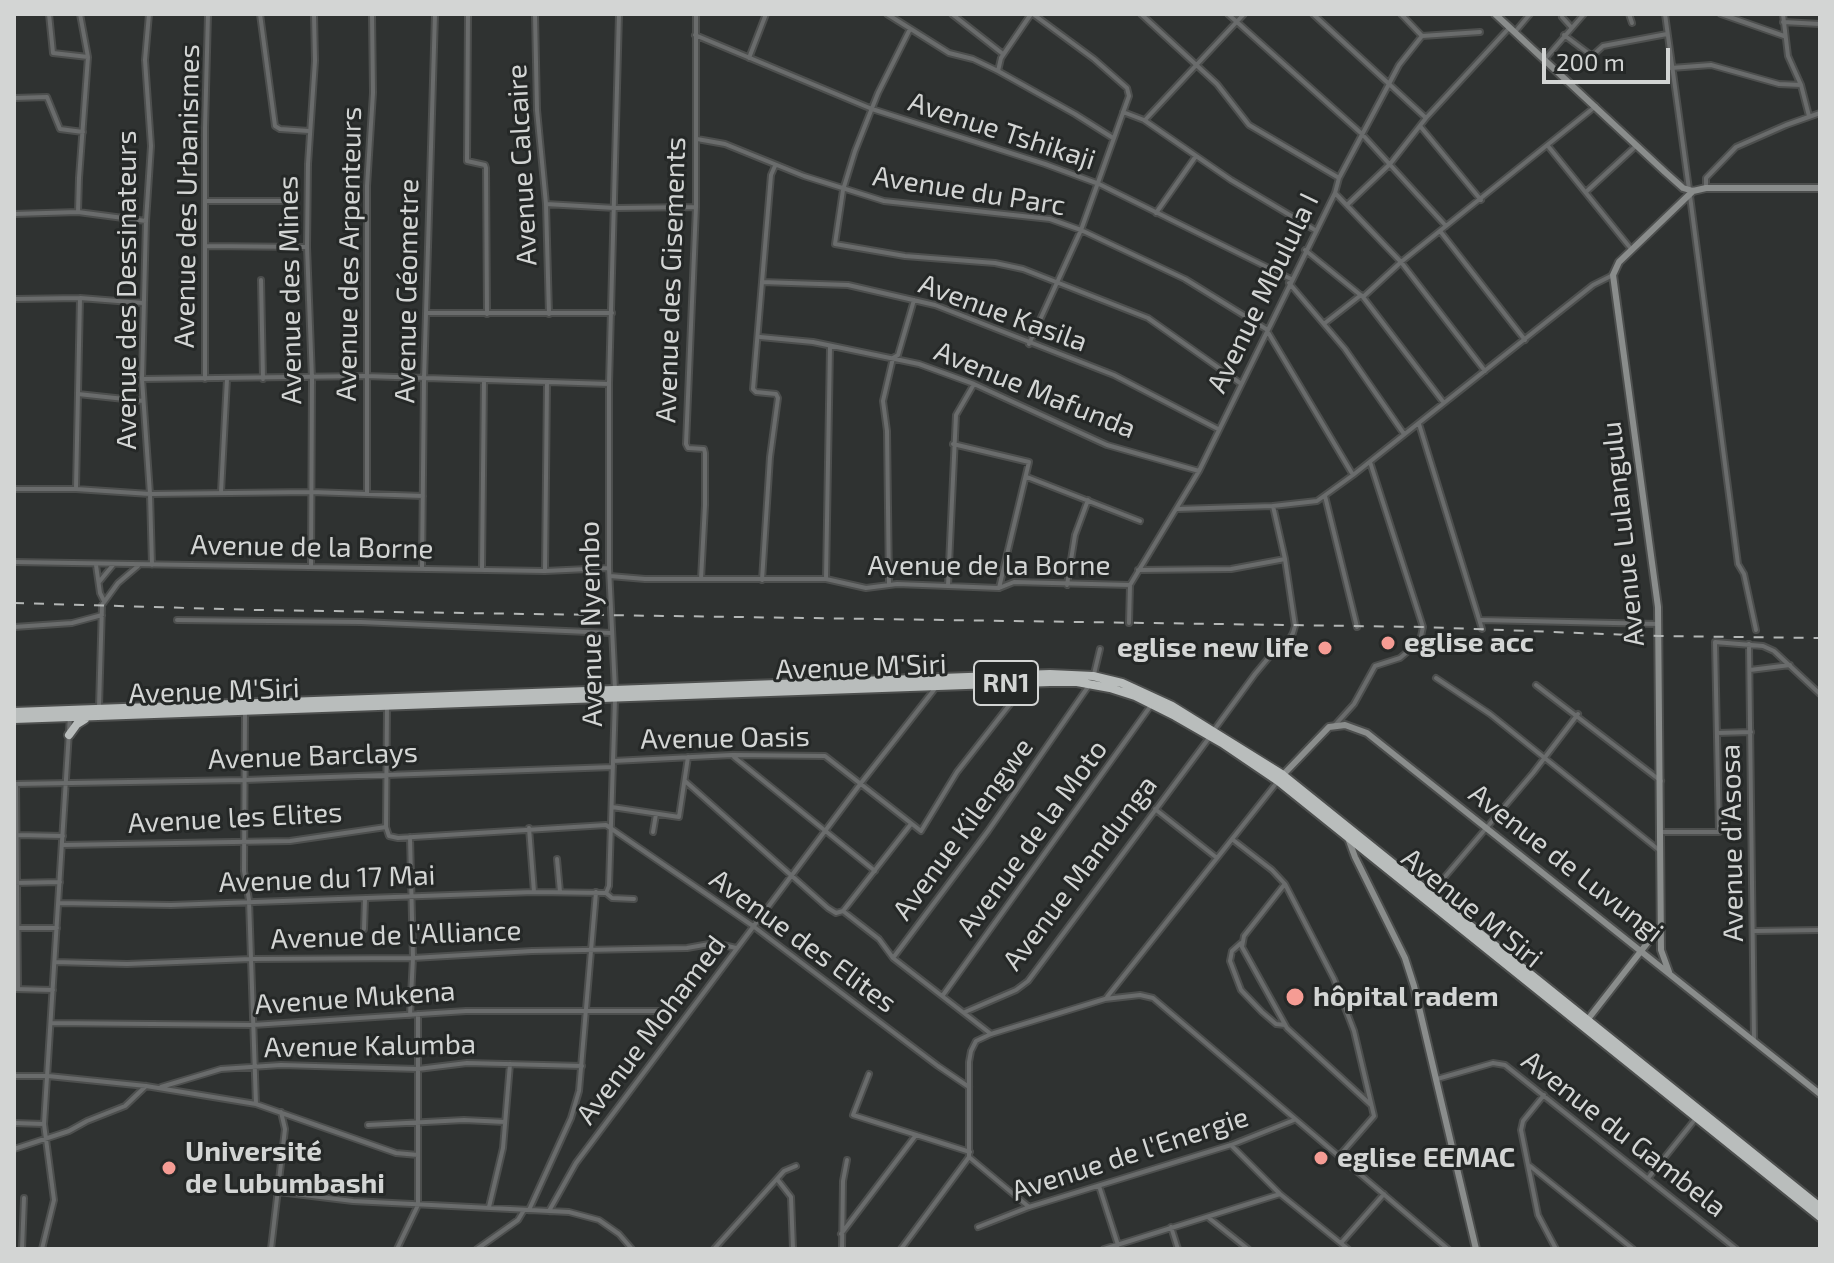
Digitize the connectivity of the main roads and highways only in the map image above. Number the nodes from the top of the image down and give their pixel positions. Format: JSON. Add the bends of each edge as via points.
{"nodes":[{"id":1,"x":1050,"y":678,"type":"junction"},
{"id":2,"x":1092,"y":680,"type":"junction"},
{"id":3,"x":615,"y":693,"type":"junction"},
{"id":4,"x":242,"y":709,"type":"junction"},
{"id":5,"x":14,"y":712,"type":"edge"},
{"id":6,"x":70,"y":714,"type":"junction"},
{"id":7,"x":54,"y":718,"type":"junction"},
{"id":8,"x":88,"y":718,"type":"junction"},
{"id":9,"x":14,"y":719,"type":"edge"},
{"id":10,"x":1212,"y":734,"type":"junction"},
{"id":11,"x":1280,"y":778,"type":"junction"},
{"id":12,"x":1585,"y":1022,"type":"junction"},
{"id":13,"x":1820,"y":1207,"type":"edge"},
{"id":14,"x":1820,"y":1217,"type":"edge"}],
"edges":[{"from":1,"to":2,"type":"highway","name":"Avenue M'Siri","number":"RN1"},
{"from":1,"to":3,"type":"highway","name":"Avenue M'Siri","number":"RN1"},
{"from":1,"to":3,"type":"highway","name":"Avenue M'Siri","number":"RN1","via":[[937,686]]},
{"from":2,"to":10,"type":"highway","name":"Avenue M'Siri","number":"RN1"},
{"from":2,"to":10,"type":"highway","name":"Avenue M'Siri","number":"RN1","via":[[1138,689]]},
{"from":3,"to":4,"type":"highway","name":"Avenue M'Siri","number":"RN1"},
{"from":3,"to":4,"type":"highway","name":"Avenue M'Siri","number":"RN1"},
{"from":4,"to":6,"type":"highway","name":"Avenue M'Siri","number":"RN1","via":[[99,709]]},
{"from":4,"to":8,"type":"highway","name":"Avenue M'Siri","number":"RN1"},
{"from":5,"to":6,"type":"highway","name":"Avenue M'Siri","number":"RN1"},
{"from":6,"to":7,"type":"highway","name":"Avenue M'Siri","number":"RN1"},
{"from":6,"to":8,"type":"highway","name":"Avenue M'Siri","number":"RN1"},
{"from":7,"to":8,"type":"highway","via":[[69,734]]},
{"from":7,"to":9,"type":"highway","name":"Avenue M'Siri","number":"RN1"},
{"from":10,"to":11,"type":"highway","name":"Avenue M'Siri","number":"RN1"},
{"from":11,"to":12,"type":"highway","name":"Avenue M'Siri","number":"RN1"},
{"from":11,"to":12,"type":"highway","name":"Avenue M'Siri","number":"RN1","via":[[1346,825]]},
{"from":12,"to":13,"type":"highway","name":"Avenue M'Siri","number":"RN1"},
{"from":12,"to":14,"type":"highway","name":"Avenue M'Siri","number":"RN1"}]}
